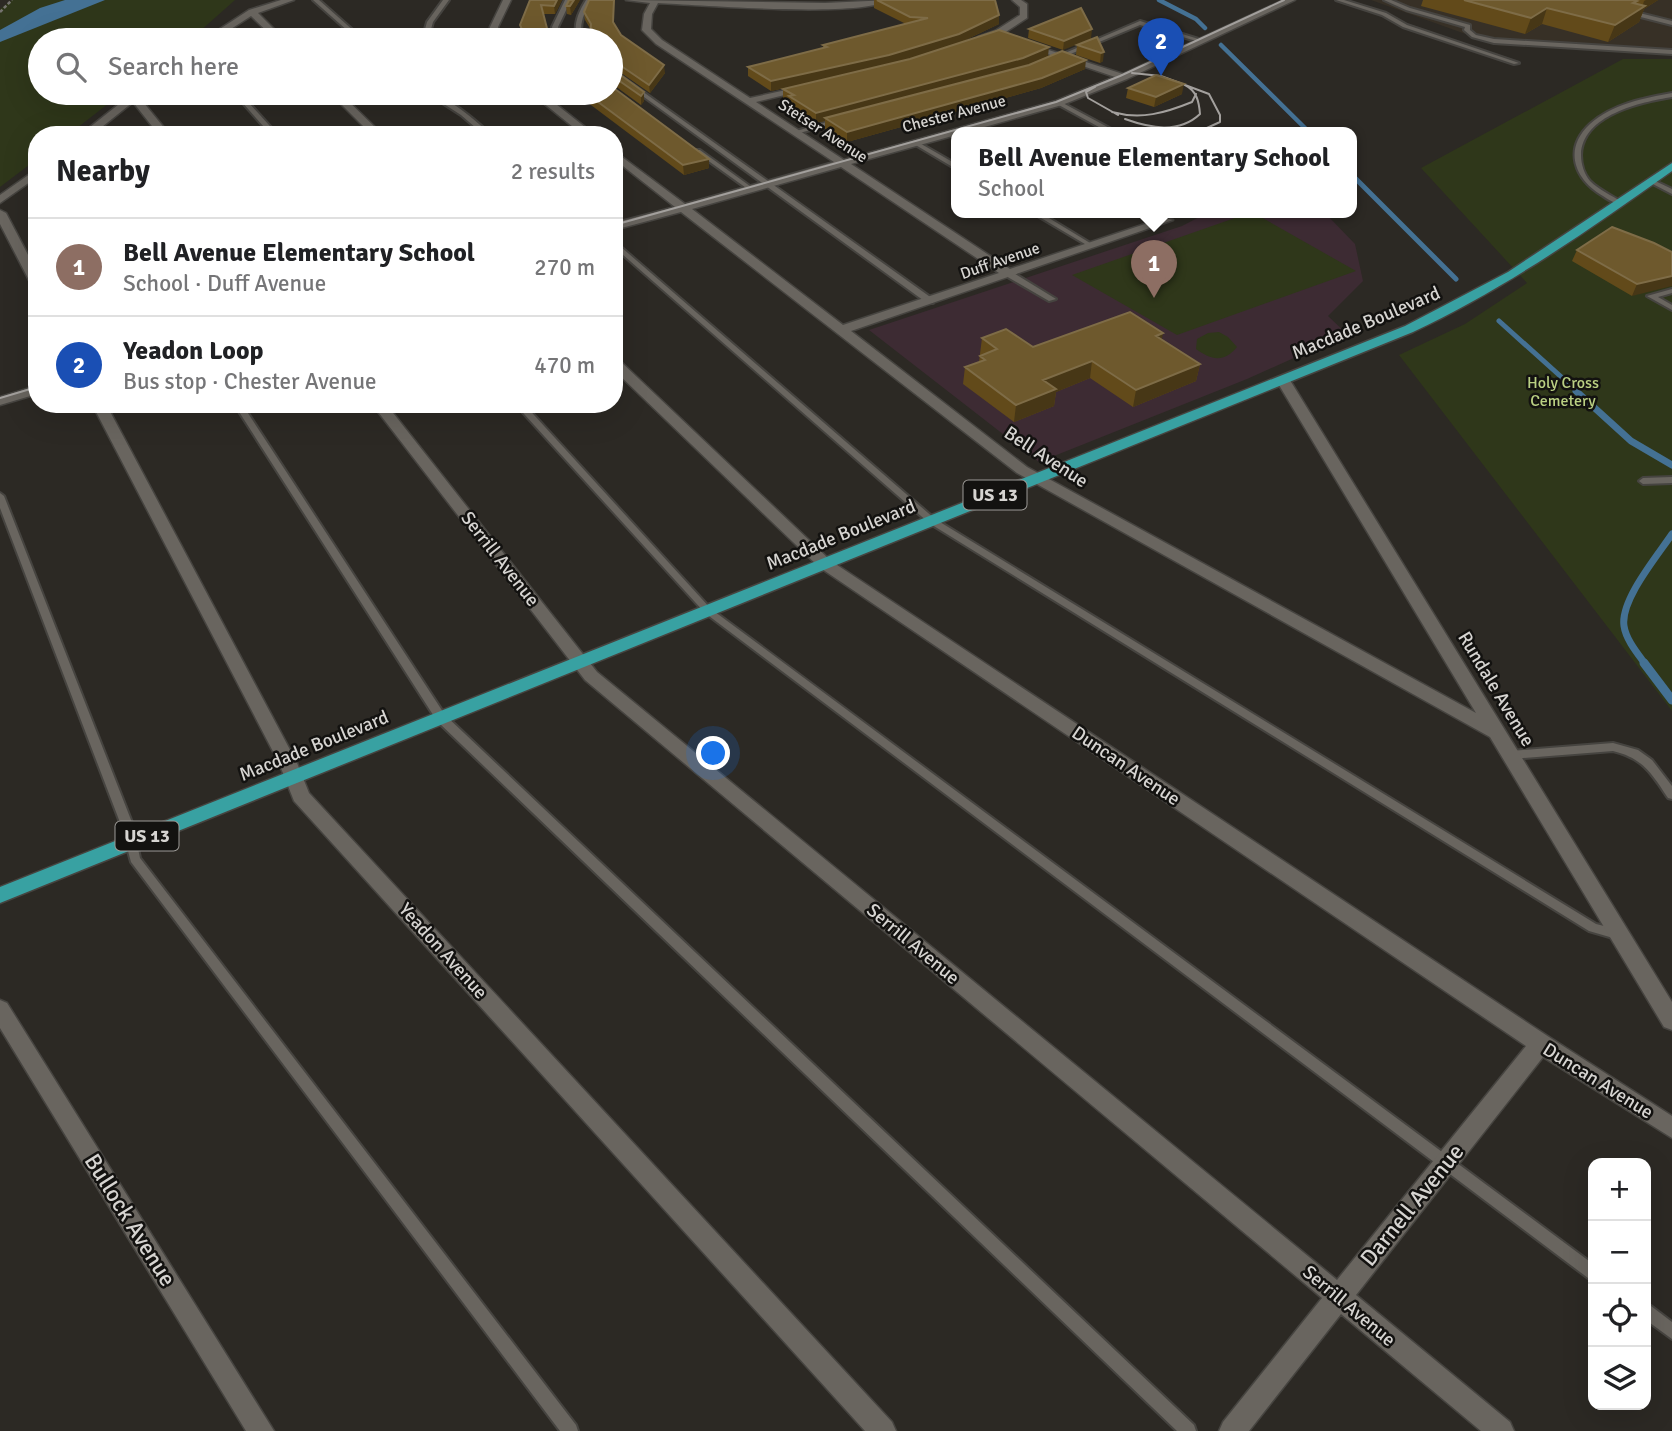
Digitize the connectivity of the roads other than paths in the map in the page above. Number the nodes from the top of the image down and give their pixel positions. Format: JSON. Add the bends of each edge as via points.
{"nodes":[{"id":1,"x":290,"y":0,"type":"edge"},
{"id":2,"x":316,"y":0,"type":"edge"},
{"id":3,"x":446,"y":0,"type":"edge"},
{"id":4,"x":507,"y":0,"type":"edge"},
{"id":5,"x":568,"y":0,"type":"edge"},
{"id":6,"x":589,"y":0,"type":"edge"},
{"id":7,"x":630,"y":0,"type":"edge"},
{"id":8,"x":886,"y":0,"type":"edge"},
{"id":9,"x":1016,"y":0,"type":"edge"},
{"id":10,"x":1291,"y":0,"type":"edge"},
{"id":11,"x":1339,"y":0,"type":"edge"},
{"id":12,"x":1387,"y":0,"type":"edge"},
{"id":13,"x":655,"y":1,"type":"edge"},
{"id":14,"x":1617,"y":9,"type":"edge"},
{"id":15,"x":252,"y":12,"type":"junction"},
{"id":16,"x":1672,"y":23,"type":"edge"},
{"id":17,"x":227,"y":28,"type":"edge"},
{"id":18,"x":269,"y":28,"type":"edge"},
{"id":19,"x":348,"y":28,"type":"edge"},
{"id":20,"x":428,"y":28,"type":"edge"},
{"id":21,"x":494,"y":28,"type":"edge"},
{"id":22,"x":555,"y":28,"type":"edge"},
{"id":23,"x":577,"y":28,"type":"edge"},
{"id":24,"x":998,"y":33,"type":"junction"},
{"id":25,"x":1202,"y":41,"type":"junction"},
{"id":26,"x":975,"y":42,"type":"edge"},
{"id":27,"x":1672,"y":52,"type":"edge"},
{"id":28,"x":1061,"y":55,"type":"junction"},
{"id":29,"x":1045,"y":63,"type":"edge"},
{"id":30,"x":1516,"y":63,"type":"dead end"},
{"id":31,"x":1124,"y":77,"type":"junction"},
{"id":32,"x":623,"y":80,"type":"edge"},
{"id":33,"x":815,"y":85,"type":"edge"},
{"id":34,"x":1672,"y":95,"type":"edge"},
{"id":35,"x":748,"y":101,"type":"junction"},
{"id":36,"x":1059,"y":103,"type":"junction"},
{"id":37,"x":124,"y":105,"type":"edge"},
{"id":38,"x":144,"y":105,"type":"edge"},
{"id":39,"x":248,"y":105,"type":"edge"},
{"id":40,"x":347,"y":105,"type":"edge"},
{"id":41,"x":449,"y":105,"type":"edge"},
{"id":42,"x":456,"y":105,"type":"edge"},
{"id":43,"x":551,"y":105,"type":"edge"},
{"id":44,"x":463,"y":114,"type":"junction"},
{"id":45,"x":847,"y":118,"type":"edge"},
{"id":46,"x":985,"y":124,"type":"junction"},
{"id":47,"x":97,"y":126,"type":"edge"},
{"id":48,"x":159,"y":126,"type":"edge"},
{"id":49,"x":267,"y":126,"type":"edge"},
{"id":50,"x":369,"y":126,"type":"edge"},
{"id":51,"x":477,"y":126,"type":"edge"},
{"id":52,"x":578,"y":126,"type":"edge"},
{"id":53,"x":974,"y":127,"type":"edge"},
{"id":54,"x":991,"y":127,"type":"edge"},
{"id":55,"x":1104,"y":127,"type":"edge"},
{"id":56,"x":796,"y":132,"type":"junction"},
{"id":57,"x":951,"y":133,"type":"edge"},
{"id":58,"x":687,"y":143,"type":"edge"},
{"id":59,"x":916,"y":143,"type":"junction"},
{"id":60,"x":623,"y":161,"type":"edge"},
{"id":61,"x":845,"y":163,"type":"junction"},
{"id":62,"x":951,"y":164,"type":"edge"},
{"id":63,"x":1672,"y":166,"type":"edge"},
{"id":64,"x":28,"y":179,"type":"edge"},
{"id":65,"x":1651,"y":181,"type":"junction"},
{"id":66,"x":770,"y":184,"type":"junction"},
{"id":67,"x":751,"y":189,"type":"junction"},
{"id":68,"x":1672,"y":192,"type":"edge"},
{"id":69,"x":0,"y":200,"type":"edge"},
{"id":70,"x":1620,"y":203,"type":"junction"},
{"id":71,"x":685,"y":208,"type":"junction"},
{"id":72,"x":0,"y":213,"type":"edge"},
{"id":73,"x":1044,"y":218,"type":"edge"},
{"id":74,"x":1163,"y":218,"type":"edge"},
{"id":75,"x":623,"y":225,"type":"edge"},
{"id":76,"x":1092,"y":246,"type":"junction"},
{"id":77,"x":623,"y":251,"type":"edge"},
{"id":78,"x":28,"y":267,"type":"edge"},
{"id":79,"x":1009,"y":274,"type":"junction"},
{"id":80,"x":1672,"y":291,"type":"edge"},
{"id":81,"x":1052,"y":299,"type":"dead end"},
{"id":82,"x":930,"y":301,"type":"junction"},
{"id":83,"x":1672,"y":308,"type":"edge"},
{"id":84,"x":842,"y":330,"type":"junction"},
{"id":85,"x":623,"y":372,"type":"edge"},
{"id":86,"x":1283,"y":380,"type":"junction"},
{"id":87,"x":28,"y":393,"type":"edge"},
{"id":88,"x":0,"y":401,"type":"edge"},
{"id":89,"x":104,"y":413,"type":"edge"},
{"id":90,"x":244,"y":413,"type":"edge"},
{"id":91,"x":386,"y":413,"type":"edge"},
{"id":92,"x":528,"y":413,"type":"edge"},
{"id":93,"x":1038,"y":478,"type":"junction"},
{"id":94,"x":1643,"y":481,"type":"dead end"},
{"id":95,"x":1672,"y":481,"type":"edge"},
{"id":96,"x":0,"y":496,"type":"edge"},
{"id":97,"x":932,"y":521,"type":"junction"},
{"id":98,"x":825,"y":564,"type":"junction"},
{"id":99,"x":708,"y":611,"type":"junction"},
{"id":100,"x":580,"y":662,"type":"junction"},
{"id":101,"x":441,"y":718,"type":"junction"},
{"id":102,"x":1498,"y":733,"type":"junction"},
{"id":103,"x":1511,"y":755,"type":"junction"},
{"id":104,"x":294,"y":777,"type":"junction"},
{"id":105,"x":1672,"y":795,"type":"edge"},
{"id":106,"x":131,"y":842,"type":"junction"},
{"id":107,"x":0,"y":895,"type":"edge"},
{"id":108,"x":1620,"y":935,"type":"junction"},
{"id":109,"x":0,"y":1009,"type":"edge"},
{"id":110,"x":1672,"y":1021,"type":"edge"},
{"id":111,"x":1541,"y":1044,"type":"junction"},
{"id":112,"x":1672,"y":1128,"type":"edge"},
{"id":113,"x":1445,"y":1164,"type":"junction"},
{"id":114,"x":1588,"y":1269,"type":"edge"},
{"id":115,"x":1338,"y":1297,"type":"junction"},
{"id":116,"x":1651,"y":1315,"type":"edge"},
{"id":117,"x":1672,"y":1331,"type":"edge"},
{"id":118,"x":261,"y":1431,"type":"edge"},
{"id":119,"x":570,"y":1431,"type":"edge"},
{"id":120,"x":883,"y":1431,"type":"edge"},
{"id":121,"x":1188,"y":1431,"type":"edge"},
{"id":122,"x":1232,"y":1431,"type":"edge"},
{"id":123,"x":1501,"y":1431,"type":"edge"}],
"edges":[{"from":1,"to":15,"type":"street"},
{"from":2,"to":19,"type":"lane"},
{"from":3,"to":20,"type":"lane"},
{"from":4,"to":21,"type":"street"},
{"from":5,"to":22,"type":"lane"},
{"from":6,"to":23,"type":"lane","via":[[579,15]]},
{"from":7,"to":13,"type":"street"},
{"from":8,"to":13,"type":"street","via":[[837,6]]},
{"from":9,"to":24,"type":"street","via":[[1024,6],[1024,16]]},
{"from":10,"to":25,"type":"street","name":"Chester Avenue"},
{"from":11,"to":30,"type":"lane"},
{"from":12,"to":27,"type":"lane","via":[[1468,26],[1475,36],[1494,41]]},
{"from":13,"to":35,"type":"street","name":"Stetser Avenue","via":[[646,30]]},
{"from":14,"to":16,"type":"lane"},
{"from":15,"to":17,"type":"street"},
{"from":15,"to":18,"type":"street"},
{"from":24,"to":26,"type":"street"},
{"from":24,"to":28,"type":"street"},
{"from":25,"to":28,"type":"lane","via":[[1140,23]]},
{"from":25,"to":31,"type":"street","name":"Chester Avenue"},
{"from":28,"to":29,"type":"lane"},
{"from":28,"to":31,"type":"street"},
{"from":31,"to":36,"type":"street","name":"Chester Avenue"},
{"from":32,"to":66,"type":"lane"},
{"from":33,"to":35,"type":"street"},
{"from":34,"to":70,"type":"lane","via":[[1614,112],[1583,138],[1578,155],[1581,173]]},
{"from":35,"to":56,"type":"street","name":"Stetser Avenue"},
{"from":36,"to":46,"type":"street","name":"Chester Avenue"},
{"from":36,"to":55,"type":"lane"},
{"from":37,"to":47,"type":"street"},
{"from":38,"to":48,"type":"street"},
{"from":39,"to":49,"type":"lane"},
{"from":40,"to":50,"type":"street"},
{"from":41,"to":44,"type":"lane"},
{"from":42,"to":44,"type":"lane"},
{"from":43,"to":52,"type":"street"},
{"from":44,"to":51,"type":"lane"},
{"from":45,"to":56,"type":"lane"},
{"from":46,"to":53,"type":"street","name":"Chester Avenue"},
{"from":46,"to":54,"type":"street"},
{"from":56,"to":61,"type":"street","name":"Stetser Avenue"},
{"from":57,"to":59,"type":"street","name":"Chester Avenue"},
{"from":58,"to":67,"type":"lane"},
{"from":59,"to":61,"type":"street","name":"Chester Avenue"},
{"from":59,"to":62,"type":"lane"},
{"from":60,"to":71,"type":"street","name":"Bell Avenue"},
{"from":61,"to":66,"type":"street","name":"Chester Avenue"},
{"from":61,"to":79,"type":"street","name":"Stetser Avenue"},
{"from":63,"to":65,"type":"main road","name":"Macdade Boulevard","number":"US 13"},
{"from":64,"to":69,"type":"street"},
{"from":65,"to":68,"type":"lane"},
{"from":65,"to":70,"type":"main road","name":"Macdade Boulevard","number":"US 13"},
{"from":66,"to":67,"type":"street","name":"Chester Avenue"},
{"from":66,"to":82,"type":"lane"},
{"from":67,"to":71,"type":"street","name":"Chester Avenue"},
{"from":70,"to":86,"type":"main road","name":"Macdade Boulevard","number":"US 13","via":[[1487,292]]},
{"from":71,"to":75,"type":"street","name":"Chester Avenue"},
{"from":71,"to":84,"type":"street","name":"Bell Avenue"},
{"from":72,"to":78,"type":"street"},
{"from":73,"to":76,"type":"lane"},
{"from":74,"to":76,"type":"street","name":"Duff Avenue","via":[[1167,220]]},
{"from":76,"to":79,"type":"street","name":"Duff Avenue"},
{"from":77,"to":97,"type":"lane"},
{"from":79,"to":81,"type":"lane"},
{"from":79,"to":82,"type":"street","name":"Duff Avenue"},
{"from":80,"to":83,"type":"lane","via":[[1651,296]]},
{"from":82,"to":84,"type":"street","name":"Duff Avenue"},
{"from":84,"to":93,"type":"street","name":"Bell Avenue"},
{"from":85,"to":98,"type":"street","name":"Duncan Avenue"},
{"from":86,"to":93,"type":"main road","name":"Macdade Boulevard","number":"US 13"},
{"from":86,"to":102,"type":"street","name":"Rundale Avenue"},
{"from":87,"to":88,"type":"street"},
{"from":89,"to":104,"type":"street","name":"Yeadon Avenue"},
{"from":90,"to":101,"type":"lane"},
{"from":91,"to":100,"type":"street","name":"Serrill Avenue"},
{"from":92,"to":99,"type":"lane"},
{"from":93,"to":97,"type":"main road","name":"Macdade Boulevard","number":"US 13"},
{"from":93,"to":102,"type":"street","name":"Bell Avenue"},
{"from":94,"to":95,"type":"lane"},
{"from":96,"to":106,"type":"lane"},
{"from":97,"to":98,"type":"main road","name":"Macdade Boulevard","number":"US 13"},
{"from":97,"to":108,"type":"lane","via":[[1593,928]]},
{"from":98,"to":99,"type":"main road","name":"Macdade Boulevard","number":"US 13"},
{"from":98,"to":111,"type":"street","name":"Duncan Avenue"},
{"from":99,"to":100,"type":"main road","name":"Macdade Boulevard","number":"US 13"},
{"from":99,"to":113,"type":"lane"},
{"from":100,"to":101,"type":"main road","name":"Macdade Boulevard","number":"US 13"},
{"from":100,"to":115,"type":"street","name":"Serrill Avenue","via":[[596,680]]},
{"from":101,"to":104,"type":"main road","name":"Macdade Boulevard","number":"US 13"},
{"from":101,"to":121,"type":"lane"},
{"from":102,"to":103,"type":"street","name":"Rundale Avenue"},
{"from":103,"to":105,"type":"lane","via":[[1626,749],[1647,759]]},
{"from":103,"to":108,"type":"street","name":"Rundale Avenue"},
{"from":104,"to":106,"type":"main road","name":"Macdade Boulevard","number":"US 13"},
{"from":104,"to":120,"type":"street","name":"Yeadon Avenue","via":[[301,796]]},
{"from":106,"to":107,"type":"main road","name":"Macdade Boulevard","number":"US 13"},
{"from":106,"to":119,"type":"lane","via":[[135,859]]},
{"from":108,"to":110,"type":"street","name":"Rundale Avenue"},
{"from":109,"to":118,"type":"street","name":"Bullock Avenue"},
{"from":111,"to":112,"type":"street","name":"Duncan Avenue"},
{"from":111,"to":113,"type":"street","name":"Darnell Avenue"},
{"from":113,"to":114,"type":"lane"},
{"from":113,"to":115,"type":"street","name":"Darnell Avenue"},
{"from":115,"to":122,"type":"street","name":"Darnell Avenue"},
{"from":115,"to":123,"type":"street","name":"Serrill Avenue"},
{"from":116,"to":117,"type":"lane"}]}
